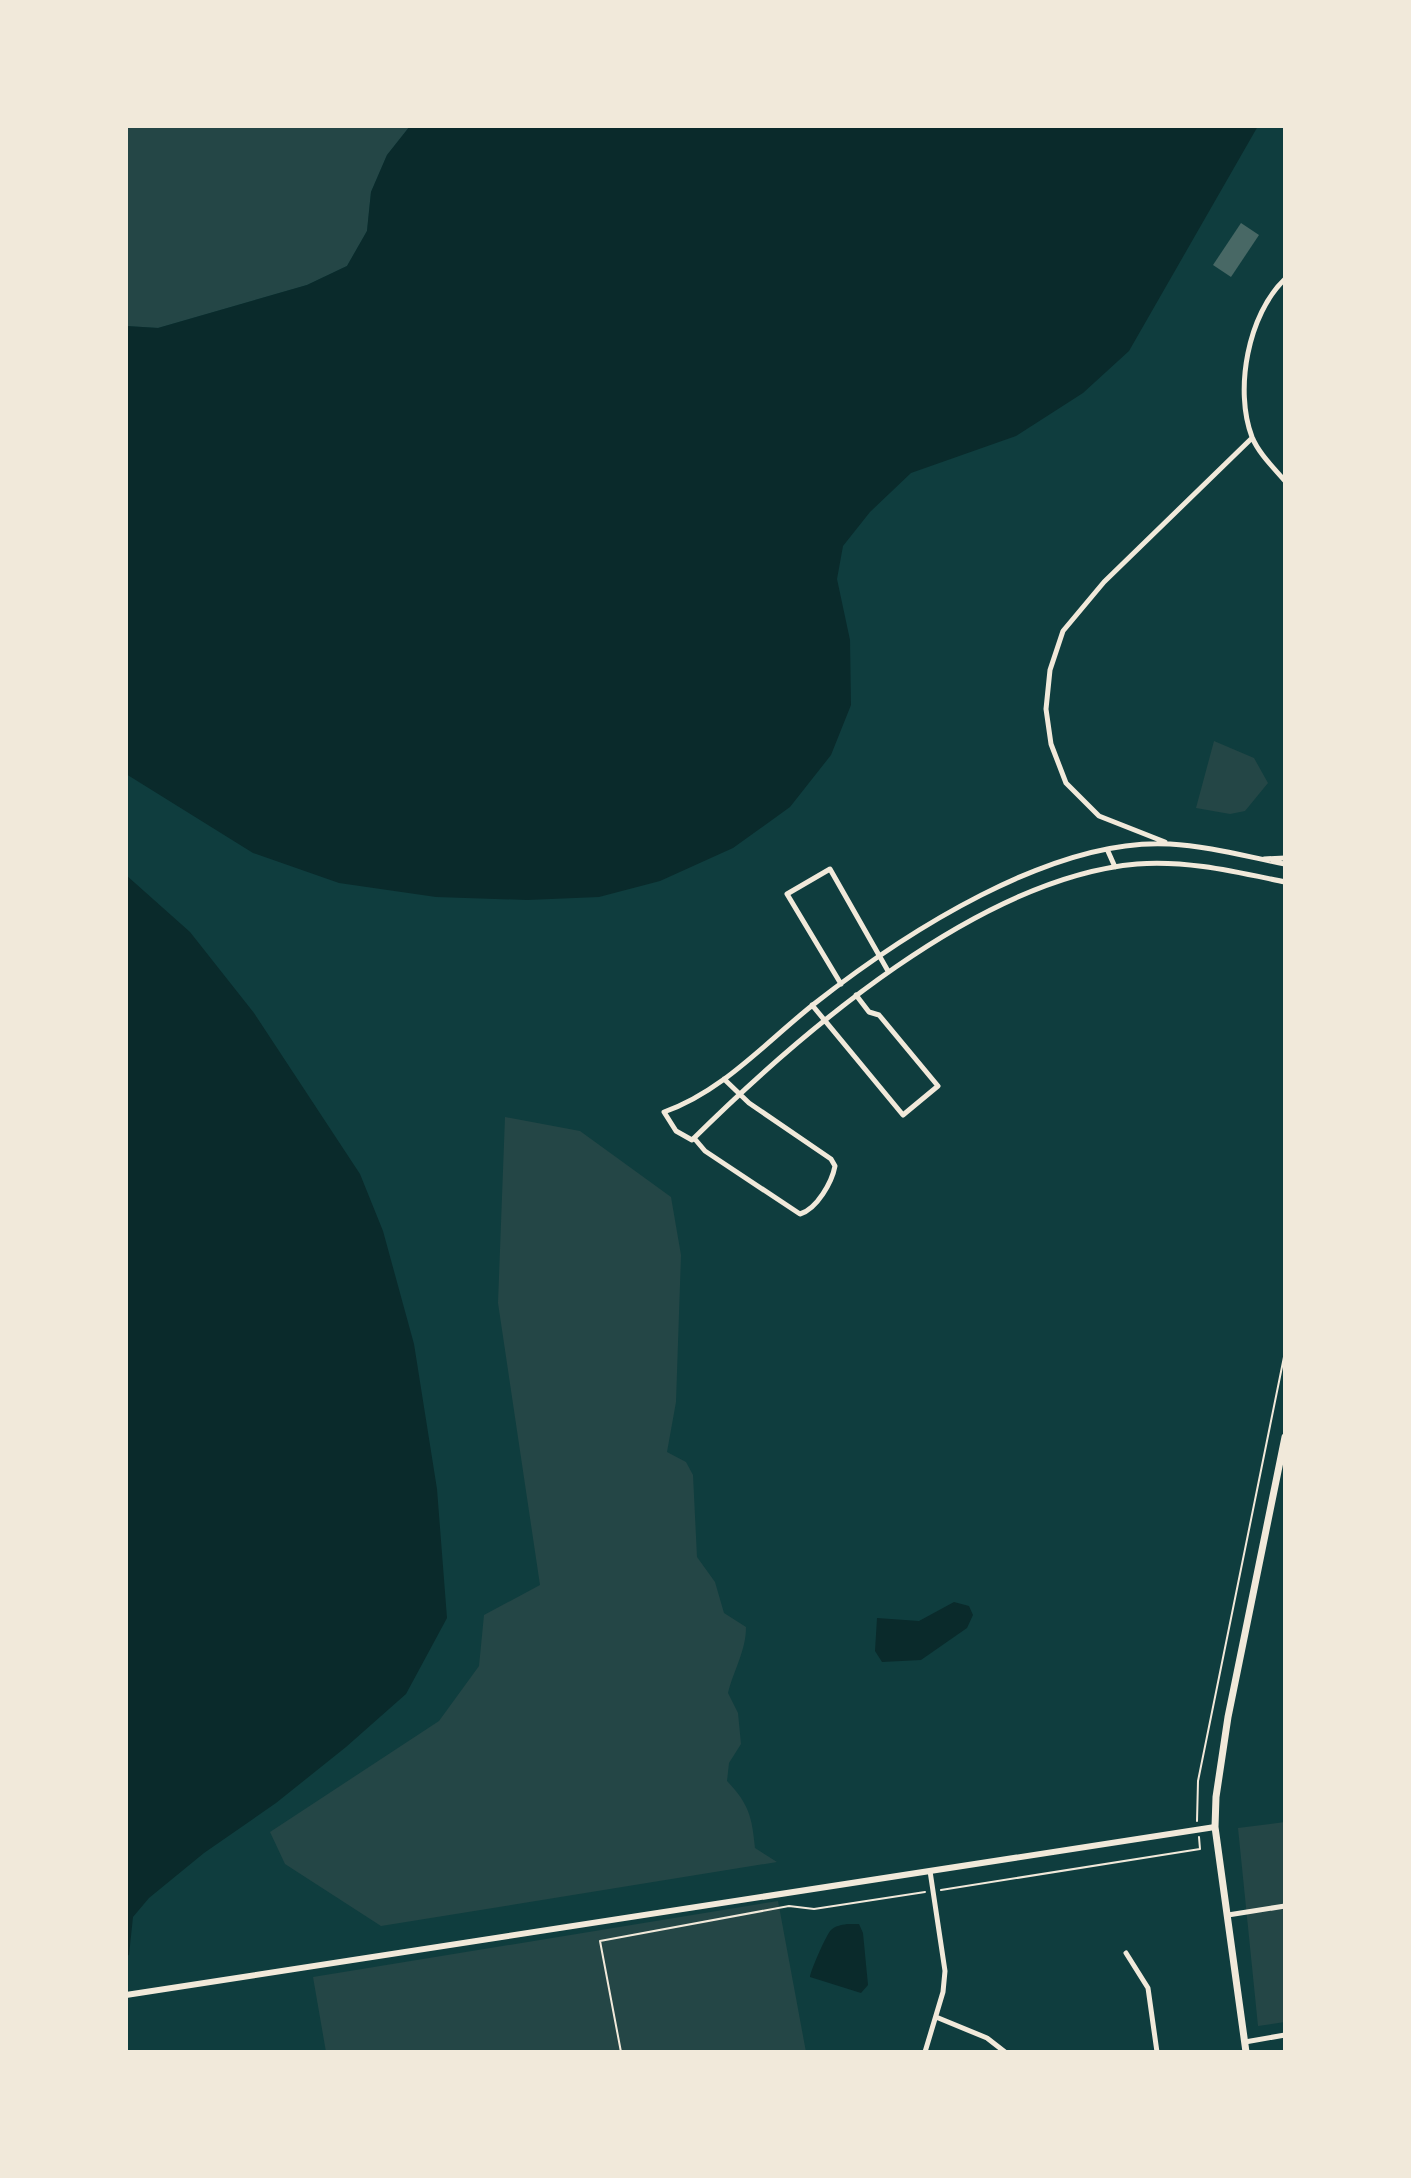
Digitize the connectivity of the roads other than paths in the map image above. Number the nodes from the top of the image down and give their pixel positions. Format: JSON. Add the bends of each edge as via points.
{"nodes":[{"id":1,"x":1285,"y":279,"type":"edge"},
{"id":2,"x":1252,"y":438,"type":"junction"},
{"id":3,"x":1285,"y":481,"type":"edge"},
{"id":4,"x":1170,"y":844,"type":"junction"},
{"id":5,"x":1107,"y":849,"type":"junction"},
{"id":6,"x":1205,"y":850,"type":"junction"},
{"id":7,"x":1284,"y":862,"type":"edge"},
{"id":8,"x":1204,"y":866,"type":"junction"},
{"id":9,"x":1115,"y":867,"type":"junction"},
{"id":10,"x":1277,"y":880,"type":"junction"},
{"id":11,"x":1285,"y":882,"type":"edge"},
{"id":12,"x":1010,"y":883,"type":"junction"},
{"id":13,"x":1017,"y":899,"type":"junction"},
{"id":14,"x":881,"y":954,"type":"junction"},
{"id":15,"x":888,"y":971,"type":"junction"},
{"id":16,"x":841,"y":984,"type":"junction"},
{"id":17,"x":856,"y":995,"type":"junction"},
{"id":18,"x":812,"y":1005,"type":"junction"},
{"id":19,"x":822,"y":1021,"type":"junction"},
{"id":20,"x":724,"y":1079,"type":"junction"},
{"id":21,"x":738,"y":1094,"type":"junction"},
{"id":22,"x":694,"y":1138,"type":"junction"},
{"id":23,"x":1285,"y":1437,"type":"edge"},
{"id":24,"x":1281,"y":1481,"type":"edge"},
{"id":25,"x":1215,"y":1827,"type":"junction"},
{"id":26,"x":930,"y":1871,"type":"junction"},
{"id":27,"x":1285,"y":1906,"type":"edge"},
{"id":28,"x":1228,"y":1915,"type":"junction"},
{"id":29,"x":1126,"y":1954,"type":"dead end"},
{"id":30,"x":126,"y":1995,"type":"edge"},
{"id":31,"x":936,"y":2017,"type":"junction"},
{"id":32,"x":1285,"y":2035,"type":"edge"},
{"id":33,"x":1244,"y":2042,"type":"junction"},
{"id":34,"x":925,"y":2052,"type":"edge"},
{"id":35,"x":1004,"y":2052,"type":"edge"},
{"id":36,"x":1157,"y":2052,"type":"edge"},
{"id":37,"x":1246,"y":2052,"type":"edge"}],
"edges":[{"from":1,"to":2,"type":"street","via":[[1275,288],[1251,338],[1244,375]]},
{"from":2,"to":3,"type":"street"},
{"from":2,"to":4,"type":"street","via":[[1104,582],[1063,631],[1049,670],[1046,709],[1051,744],[1066,783],[1099,816]]},
{"from":4,"to":5,"type":"street"},
{"from":4,"to":6,"type":"street"},
{"from":5,"to":9,"type":"street"},
{"from":5,"to":12,"type":"street","via":[[1057,862]]},
{"from":6,"to":7,"type":"street"},
{"from":6,"to":8,"type":"street"},
{"from":7,"to":10,"type":"street"},
{"from":8,"to":9,"type":"street","via":[[1155,863]]},
{"from":8,"to":10,"type":"street"},
{"from":9,"to":13,"type":"street","via":[[1048,885]]},
{"from":10,"to":11,"type":"street"},
{"from":12,"to":13,"type":"street"},
{"from":12,"to":14,"type":"street"},
{"from":13,"to":15,"type":"street"},
{"from":14,"to":15,"type":"street"},
{"from":14,"to":16,"type":"street"},
{"from":14,"to":16,"type":"street","via":[[830,869],[787,894]]},
{"from":15,"to":17,"type":"street"},
{"from":16,"to":18,"type":"street"},
{"from":17,"to":19,"type":"street"},
{"from":17,"to":19,"type":"street","via":[[869,1012],[879,1015],[938,1086],[903,1115]]},
{"from":18,"to":19,"type":"street"},
{"from":18,"to":20,"type":"street"},
{"from":19,"to":21,"type":"street"},
{"from":20,"to":21,"type":"street"},
{"from":20,"to":22,"type":"street","via":[[687,1104],[664,1112],[676,1131]]},
{"from":21,"to":22,"type":"street"},
{"from":21,"to":22,"type":"street","via":[[831,1159],[833,1177],[810,1210],[794,1212],[705,1151]]},
{"from":23,"to":24,"type":"main road"},
{"from":24,"to":25,"type":"main road","via":[[1228,1717]]},
{"from":25,"to":26,"type":"street"},
{"from":25,"to":28,"type":"main road"},
{"from":26,"to":30,"type":"street"},
{"from":26,"to":31,"type":"street","via":[[945,1971]]},
{"from":27,"to":28,"type":"street"},
{"from":28,"to":33,"type":"main road"},
{"from":29,"to":36,"type":"street","via":[[1148,1988]]},
{"from":31,"to":34,"type":"street"},
{"from":31,"to":35,"type":"street","via":[[987,2038]]},
{"from":32,"to":33,"type":"street"},
{"from":33,"to":37,"type":"main road"}]}
